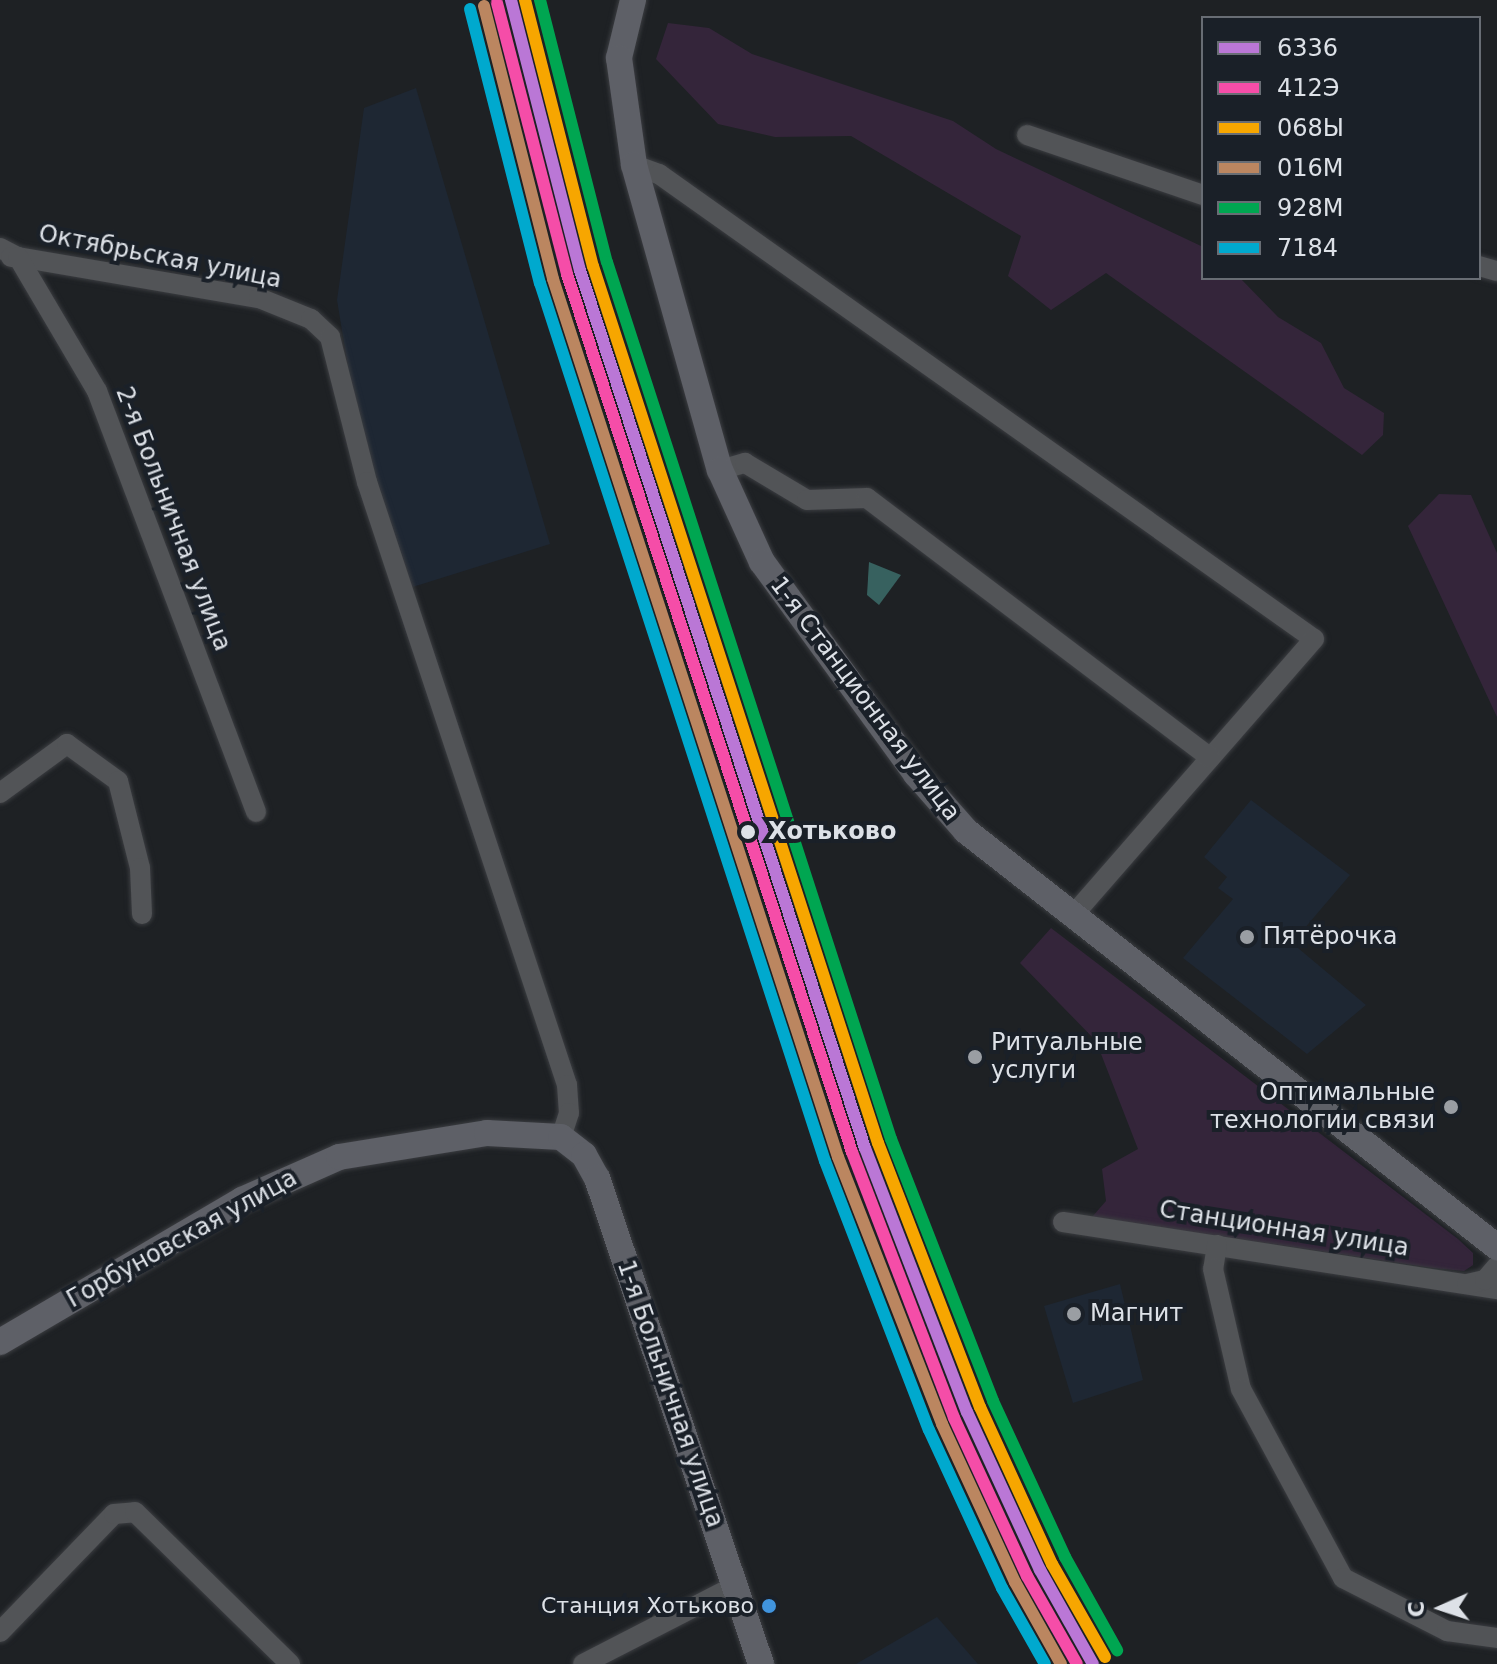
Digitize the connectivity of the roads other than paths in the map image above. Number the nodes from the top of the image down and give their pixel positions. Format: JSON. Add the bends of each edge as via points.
{"nodes":[{"id":1,"x":633,"y":0,"type":"edge"},
{"id":2,"x":1027,"y":135,"type":"dead end"},
{"id":3,"x":634,"y":165,"type":"junction"},
{"id":4,"x":1201,"y":194,"type":"edge"},
{"id":5,"x":6,"y":254,"type":"edge"},
{"id":6,"x":720,"y":470,"type":"junction"},
{"id":7,"x":1210,"y":757,"type":"junction"},
{"id":8,"x":0,"y":793,"type":"edge"},
{"id":9,"x":256,"y":812,"type":"dead end"},
{"id":10,"x":142,"y":914,"type":"dead end"},
{"id":11,"x":1072,"y":916,"type":"junction"},
{"id":12,"x":561,"y":1137,"type":"junction"},
{"id":13,"x":1063,"y":1222,"type":"dead end"},
{"id":14,"x":1217,"y":1245,"type":"junction"},
{"id":15,"x":1497,"y":1247,"type":"edge"},
{"id":16,"x":1497,"y":1266,"type":"edge"},
{"id":17,"x":1467,"y":1284,"type":"junction"},
{"id":18,"x":1497,"y":1289,"type":"edge"},
{"id":19,"x":0,"y":1342,"type":"edge"},
{"id":20,"x":735,"y":1586,"type":"junction"},
{"id":21,"x":0,"y":1632,"type":"edge"},
{"id":22,"x":1497,"y":1638,"type":"edge"},
{"id":23,"x":290,"y":1664,"type":"edge"},
{"id":24,"x":583,"y":1664,"type":"edge"},
{"id":25,"x":761,"y":1664,"type":"edge"}],
"edges":[{"from":1,"to":3,"type":"main road","name":"1-я Станционная улица","via":[[619,58]]},
{"from":2,"to":4,"type":"street"},
{"from":3,"to":6,"type":"main road","name":"1-я Станционная улица"},
{"from":3,"to":7,"type":"street","via":[[659,174],[1314,639]]},
{"from":5,"to":9,"type":"street","name":"2-я Больничная улица","via":[[97,391]]},
{"from":5,"to":12,"type":"street","name":"Октябрьская улица","via":[[247,295],[311,319],[330,337],[367,482],[567,1085],[569,1113]]},
{"from":6,"to":7,"type":"street","via":[[745,463],[807,500],[867,498]]},
{"from":6,"to":11,"type":"main road","name":"1-я Станционная улица","via":[[762,562],[940,806]]},
{"from":7,"to":11,"type":"street"},
{"from":8,"to":10,"type":"street","via":[[67,744],[118,781],[140,868]]},
{"from":11,"to":15,"type":"main road","name":"1-я Станционная улица"},
{"from":12,"to":19,"type":"main road","name":"Горбуновская улица","via":[[525,1132],[451,1137],[370,1150],[310,1168],[242,1200]]},
{"from":12,"to":20,"type":"main road","name":"1-я Больничная улица","via":[[584,1155],[597,1178]]},
{"from":13,"to":14,"type":"street","name":"Станционная улица"},
{"from":14,"to":17,"type":"street","name":"Станционная улица"},
{"from":14,"to":22,"type":"street","via":[[1213,1269],[1241,1389],[1343,1578],[1447,1631]]},
{"from":16,"to":17,"type":"street","via":[[1485,1280]]},
{"from":17,"to":18,"type":"street","name":"Станционная улица"},
{"from":20,"to":24,"type":"street"},
{"from":20,"to":25,"type":"main road","name":"1-я Больничная улица"},
{"from":21,"to":23,"type":"street","via":[[114,1514],[135,1512]]}]}
